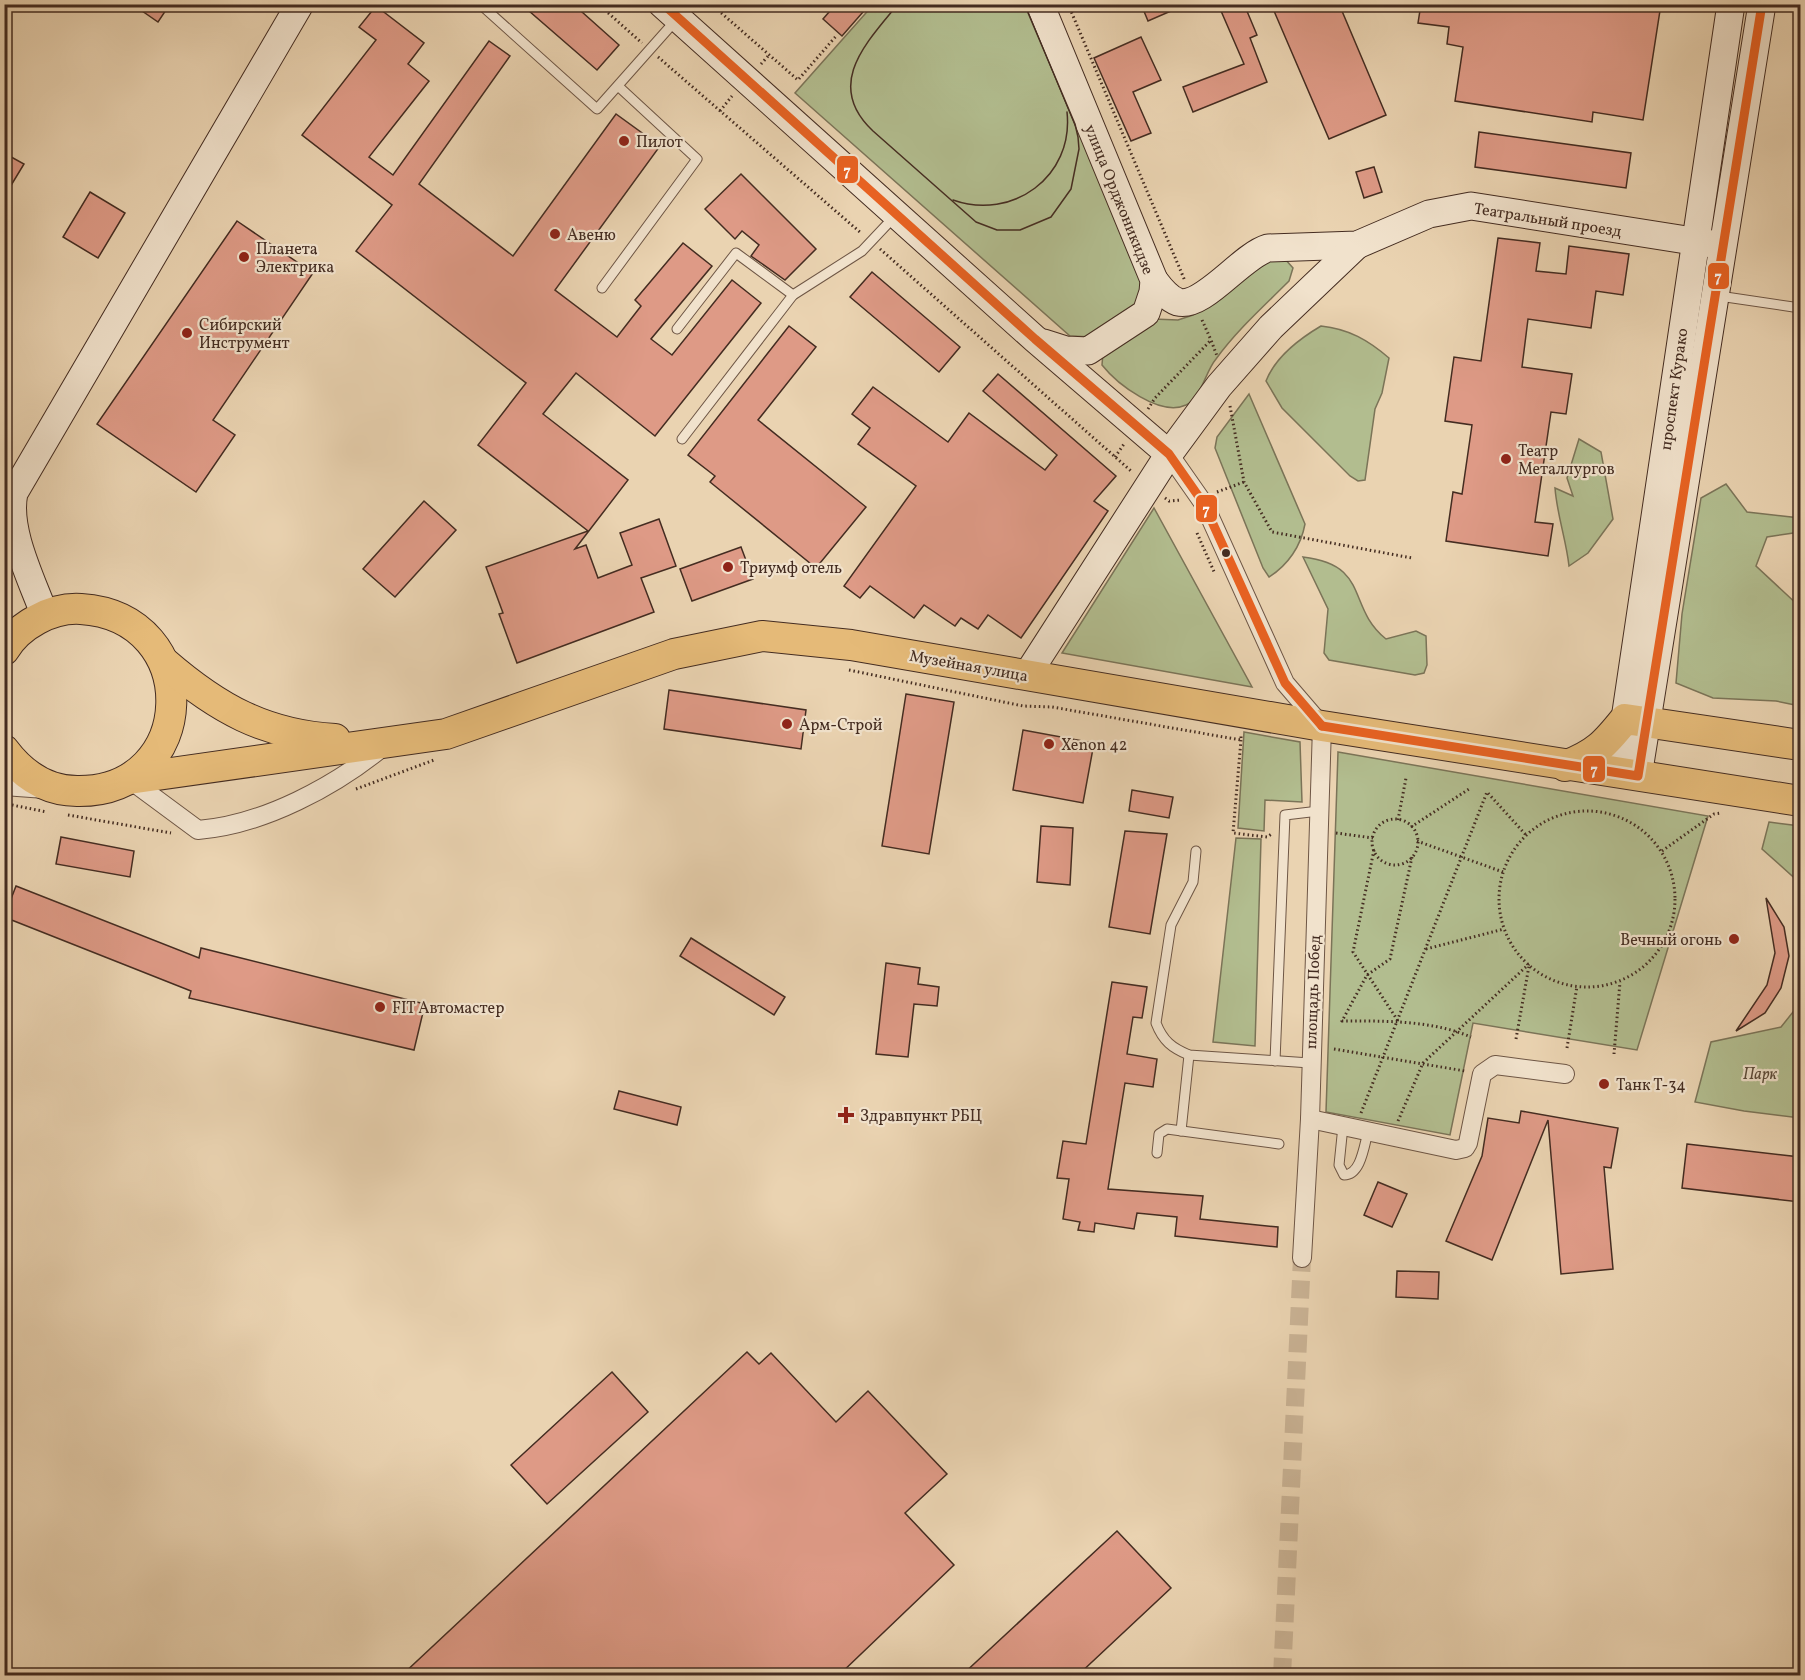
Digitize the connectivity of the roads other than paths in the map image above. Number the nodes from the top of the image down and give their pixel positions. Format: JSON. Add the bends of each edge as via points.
{"nodes":[{"id":1,"x":300,"y":4,"type":"edge"},
{"id":2,"x":480,"y":4,"type":"edge"},
{"id":3,"x":1040,"y":4,"type":"edge"},
{"id":4,"x":1731,"y":4,"type":"edge"},
{"id":5,"x":1762,"y":4,"type":"edge"},
{"id":6,"x":670,"y":11,"type":"edge"},
{"id":7,"x":618,"y":86,"type":"junction"},
{"id":8,"x":896,"y":215,"type":"junction"},
{"id":9,"x":1694,"y":241,"type":"junction"},
{"id":10,"x":1357,"y":244,"type":"junction"},
{"id":11,"x":1724,"y":245,"type":"junction"},
{"id":12,"x":1154,"y":280,"type":"junction"},
{"id":13,"x":602,"y":288,"type":"dead end"},
{"id":14,"x":793,"y":295,"type":"junction"},
{"id":15,"x":1717,"y":295,"type":"junction"},
{"id":16,"x":1800,"y":308,"type":"edge"},
{"id":17,"x":677,"y":329,"type":"dead end"},
{"id":18,"x":1035,"y":339,"type":"junction"},
{"id":19,"x":682,"y":439,"type":"dead end"},
{"id":20,"x":1169,"y":454,"type":"junction"},
{"id":21,"x":25,"y":620,"type":"edge"},
{"id":22,"x":4,"y":650,"type":"edge"},
{"id":23,"x":165,"y":663,"type":"junction"},
{"id":24,"x":1027,"y":675,"type":"junction"},
{"id":25,"x":1636,"y":721,"type":"junction"},
{"id":26,"x":1322,"y":726,"type":"junction"},
{"id":27,"x":387,"y":741,"type":"junction"},
{"id":28,"x":1800,"y":745,"type":"edge"},
{"id":29,"x":4,"y":750,"type":"edge"},
{"id":30,"x":1565,"y":766,"type":"junction"},
{"id":31,"x":1626,"y":774,"type":"junction"},
{"id":32,"x":129,"y":779,"type":"junction"},
{"id":33,"x":4,"y":786,"type":"edge"},
{"id":34,"x":1800,"y":801,"type":"edge"},
{"id":35,"x":59,"y":806,"type":"junction"},
{"id":36,"x":1319,"y":812,"type":"junction"},
{"id":37,"x":1196,"y":851,"type":"dead end"},
{"id":38,"x":1189,"y":1055,"type":"junction"},
{"id":39,"x":1275,"y":1061,"type":"junction"},
{"id":40,"x":1310,"y":1063,"type":"junction"},
{"id":41,"x":1565,"y":1074,"type":"dead end"},
{"id":42,"x":1310,"y":1119,"type":"junction"},
{"id":43,"x":1181,"y":1131,"type":"junction"},
{"id":44,"x":1279,"y":1144,"type":"dead end"},
{"id":45,"x":1157,"y":1153,"type":"dead end"},
{"id":46,"x":1302,"y":1258,"type":"tunnel mouth"}],
"edges":[{"from":1,"to":21,"type":"main road","via":[[14,493],[10,508]]},
{"from":2,"to":7,"type":"lane","via":[[597,110]]},
{"from":3,"to":12,"type":"main road","name":"улица Орджоникидзе"},
{"from":4,"to":9,"type":"main road","name":"проспект Курако"},
{"from":5,"to":11,"type":"main road","name":"проспект Курако"},
{"from":6,"to":7,"type":"lane","via":[[650,50]]},
{"from":6,"to":8,"type":"main road"},
{"from":7,"to":13,"type":"lane","via":[[696,159]]},
{"from":8,"to":14,"type":"lane","via":[[872,243]]},
{"from":8,"to":18,"type":"main road"},
{"from":9,"to":10,"type":"main road","name":"Театральный проезд","via":[[1471,206],[1429,214]]},
{"from":9,"to":11,"type":"main road","name":"Театральный проезд"},
{"from":9,"to":25,"type":"main road","name":"проспект Курако"},
{"from":10,"to":12,"type":"main road","name":"Театральный проезд","via":[[1256,251],[1194,301],[1178,302]]},
{"from":10,"to":20,"type":"main road","via":[[1271,327],[1225,379]]},
{"from":11,"to":15,"type":"main road","name":"проспект Курако"},
{"from":12,"to":18,"type":"main road","name":"улица Орджоникидзе","via":[[1146,313],[1088,351],[1065,350]]},
{"from":14,"to":17,"type":"lane","via":[[736,253]]},
{"from":14,"to":19,"type":"lane"},
{"from":15,"to":16,"type":"lane"},
{"from":15,"to":25,"type":"main road","name":"проспект Курако"},
{"from":18,"to":20,"type":"main road"},
{"from":20,"to":24,"type":"main road"},
{"from":20,"to":26,"type":"street","via":[[1204,504],[1285,682]]},
{"from":21,"to":22,"type":"main road"},
{"from":21,"to":23,"type":"main road","via":[[72,609],[101,610],[128,621],[150,639]]},
{"from":23,"to":27,"type":"main road","via":[[206,697],[239,717],[328,739]]},
{"from":23,"to":32,"type":"main road","via":[[173,695],[170,728],[154,758]]},
{"from":24,"to":26,"type":"main road","name":"Музейная улица"},
{"from":24,"to":27,"type":"main road","name":"Музейная улица","via":[[851,645],[762,636],[675,654],[446,734]]},
{"from":25,"to":28,"type":"main road"},
{"from":25,"to":30,"type":"main road","via":[[1591,756]]},
{"from":25,"to":31,"type":"main road","name":"проспект Курако"},
{"from":26,"to":30,"type":"main road","name":"Музейная улица"},
{"from":26,"to":36,"type":"street","name":"площадь Побед"},
{"from":27,"to":32,"type":"main road"},
{"from":27,"to":32,"type":"street","via":[[351,773],[308,796],[218,828],[198,830]]},
{"from":29,"to":35,"type":"main road"},
{"from":30,"to":31,"type":"main road","name":"Музейная улица"},
{"from":31,"to":34,"type":"main road","name":"Музейная улица"},
{"from":32,"to":35,"type":"main road"},
{"from":33,"to":35,"type":"street"},
{"from":36,"to":39,"type":"lane","via":[[1285,814]]},
{"from":36,"to":40,"type":"street","name":"площадь Побед"},
{"from":37,"to":38,"type":"lane","via":[[1193,882],[1171,925],[1156,1023],[1168,1044]]},
{"from":38,"to":39,"type":"lane"},
{"from":38,"to":43,"type":"lane"},
{"from":39,"to":40,"type":"lane"},
{"from":40,"to":42,"type":"street","name":"площадь Побед"},
{"from":41,"to":42,"type":"street","via":[[1495,1065],[1482,1074],[1465,1148],[1456,1150]]},
{"from":42,"to":46,"type":"street","name":"площадь Побед"},
{"from":43,"to":44,"type":"lane"},
{"from":43,"to":45,"type":"lane","via":[[1162,1130]]}]}
